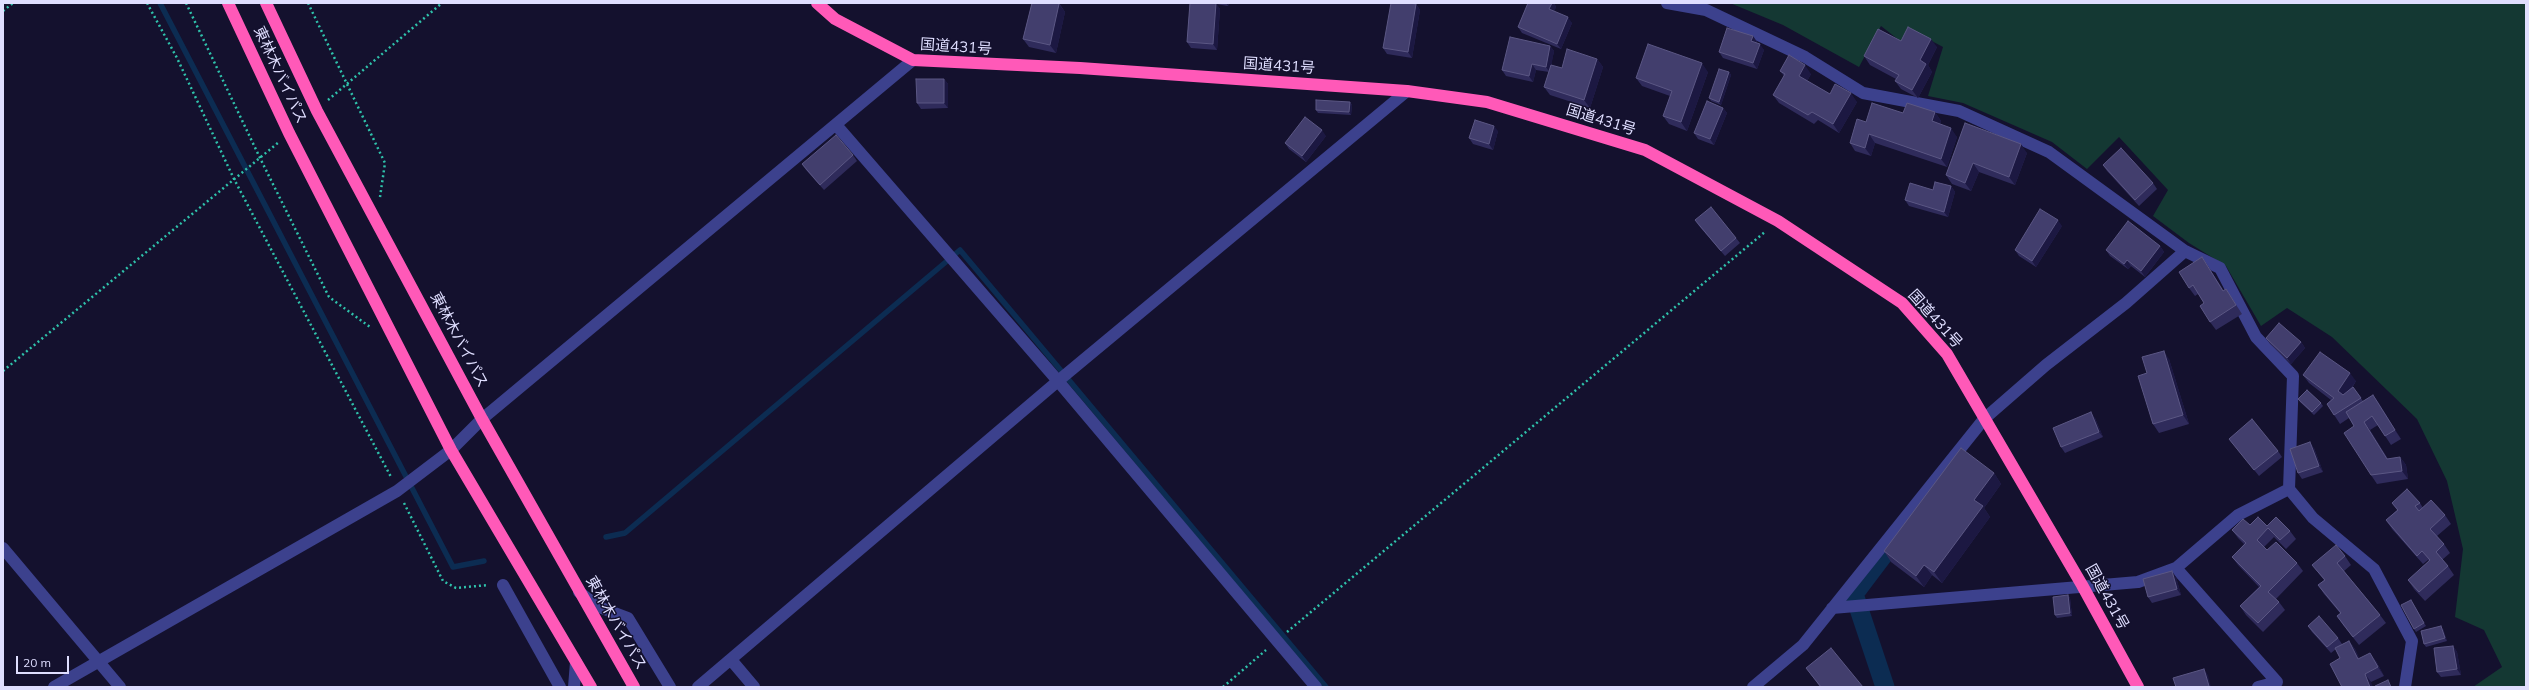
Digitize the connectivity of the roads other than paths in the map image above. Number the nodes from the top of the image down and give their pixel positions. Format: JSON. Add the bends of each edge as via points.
{"nodes":[{"id":1,"x":228,"y":3,"type":"edge"},
{"id":2,"x":266,"y":3,"type":"edge"},
{"id":3,"x":817,"y":3,"type":"edge"},
{"id":4,"x":1667,"y":3,"type":"edge"},
{"id":5,"x":913,"y":60,"type":"junction"},
{"id":6,"x":1407,"y":91,"type":"junction"},
{"id":7,"x":837,"y":126,"type":"junction"},
{"id":8,"x":2185,"y":251,"type":"junction"},
{"id":9,"x":1058,"y":381,"type":"junction"},
{"id":10,"x":482,"y":419,"type":"junction"},
{"id":11,"x":1984,"y":419,"type":"junction"},
{"id":12,"x":451,"y":450,"type":"junction"},
{"id":13,"x":2289,"y":489,"type":"junction"},
{"id":14,"x":3,"y":548,"type":"edge"},
{"id":15,"x":2176,"y":568,"type":"junction"},
{"id":16,"x":503,"y":585,"type":"road end"},
{"id":17,"x":2082,"y":585,"type":"junction"},
{"id":18,"x":578,"y":592,"type":"junction"},
{"id":19,"x":1832,"y":608,"type":"junction"},
{"id":20,"x":732,"y":661,"type":"junction"},
{"id":21,"x":98,"y":662,"type":"junction"},
{"id":22,"x":576,"y":662,"type":"junction"},
{"id":23,"x":54,"y":687,"type":"edge"},
{"id":24,"x":120,"y":687,"type":"edge"},
{"id":25,"x":560,"y":687,"type":"edge"},
{"id":26,"x":574,"y":687,"type":"edge"},
{"id":27,"x":591,"y":687,"type":"edge"},
{"id":28,"x":634,"y":687,"type":"edge"},
{"id":29,"x":670,"y":687,"type":"edge"},
{"id":30,"x":698,"y":687,"type":"edge"},
{"id":31,"x":754,"y":687,"type":"edge"},
{"id":32,"x":1316,"y":687,"type":"edge"},
{"id":33,"x":1753,"y":687,"type":"edge"},
{"id":34,"x":2138,"y":687,"type":"edge"},
{"id":35,"x":2258,"y":687,"type":"edge"},
{"id":36,"x":2405,"y":687,"type":"edge"}],
"edges":[{"from":1,"to":12,"type":"highway","name":"東林木バイパス","via":[[289,133]]},
{"from":2,"to":10,"type":"highway","name":"東林木バイパス","via":[[317,111]]},
{"from":3,"to":5,"type":"highway","name":"国道431号","via":[[836,19]]},
{"from":4,"to":8,"type":"street","via":[[1706,10],[1805,57],[1863,93],[1959,111],[2049,152]]},
{"from":5,"to":6,"type":"highway","name":"国道431号"},
{"from":5,"to":7,"type":"street"},
{"from":6,"to":9,"type":"street"},
{"from":6,"to":11,"type":"highway","name":"国道431号","via":[[1487,102],[1644,150],[1778,221],[1902,303],[1947,354]]},
{"from":7,"to":9,"type":"street"},
{"from":7,"to":10,"type":"street"},
{"from":8,"to":11,"type":"street","via":[[2126,303],[2046,365]]},
{"from":8,"to":13,"type":"street","via":[[2220,268],[2256,337],[2293,376]]},
{"from":9,"to":20,"type":"street"},
{"from":9,"to":32,"type":"street"},
{"from":10,"to":12,"type":"street"},
{"from":10,"to":18,"type":"highway","name":"東林木バイパス"},
{"from":11,"to":17,"type":"highway","name":"国道431号"},
{"from":11,"to":19,"type":"street"},
{"from":12,"to":21,"type":"street","via":[[397,491]]},
{"from":12,"to":22,"type":"highway","name":"東林木バイパス"},
{"from":13,"to":15,"type":"street","via":[[2238,516]]},
{"from":13,"to":36,"type":"street","via":[[2312,518],[2374,569],[2412,641]]},
{"from":14,"to":21,"type":"street"},
{"from":15,"to":17,"type":"street","via":[[2138,582]]},
{"from":15,"to":35,"type":"street","via":[[2277,682]]},
{"from":16,"to":25,"type":"street"},
{"from":17,"to":19,"type":"street"},
{"from":17,"to":34,"type":"highway","name":"国道431号"},
{"from":18,"to":28,"type":"highway","name":"東林木バイパス"},
{"from":18,"to":29,"type":"street","via":[[599,607],[628,618]]},
{"from":19,"to":33,"type":"street","via":[[1803,645]]},
{"from":20,"to":30,"type":"street"},
{"from":20,"to":31,"type":"street"},
{"from":21,"to":23,"type":"street"},
{"from":21,"to":24,"type":"street"},
{"from":22,"to":26,"type":"street"},
{"from":22,"to":27,"type":"highway","name":"東林木バイパス"}]}
